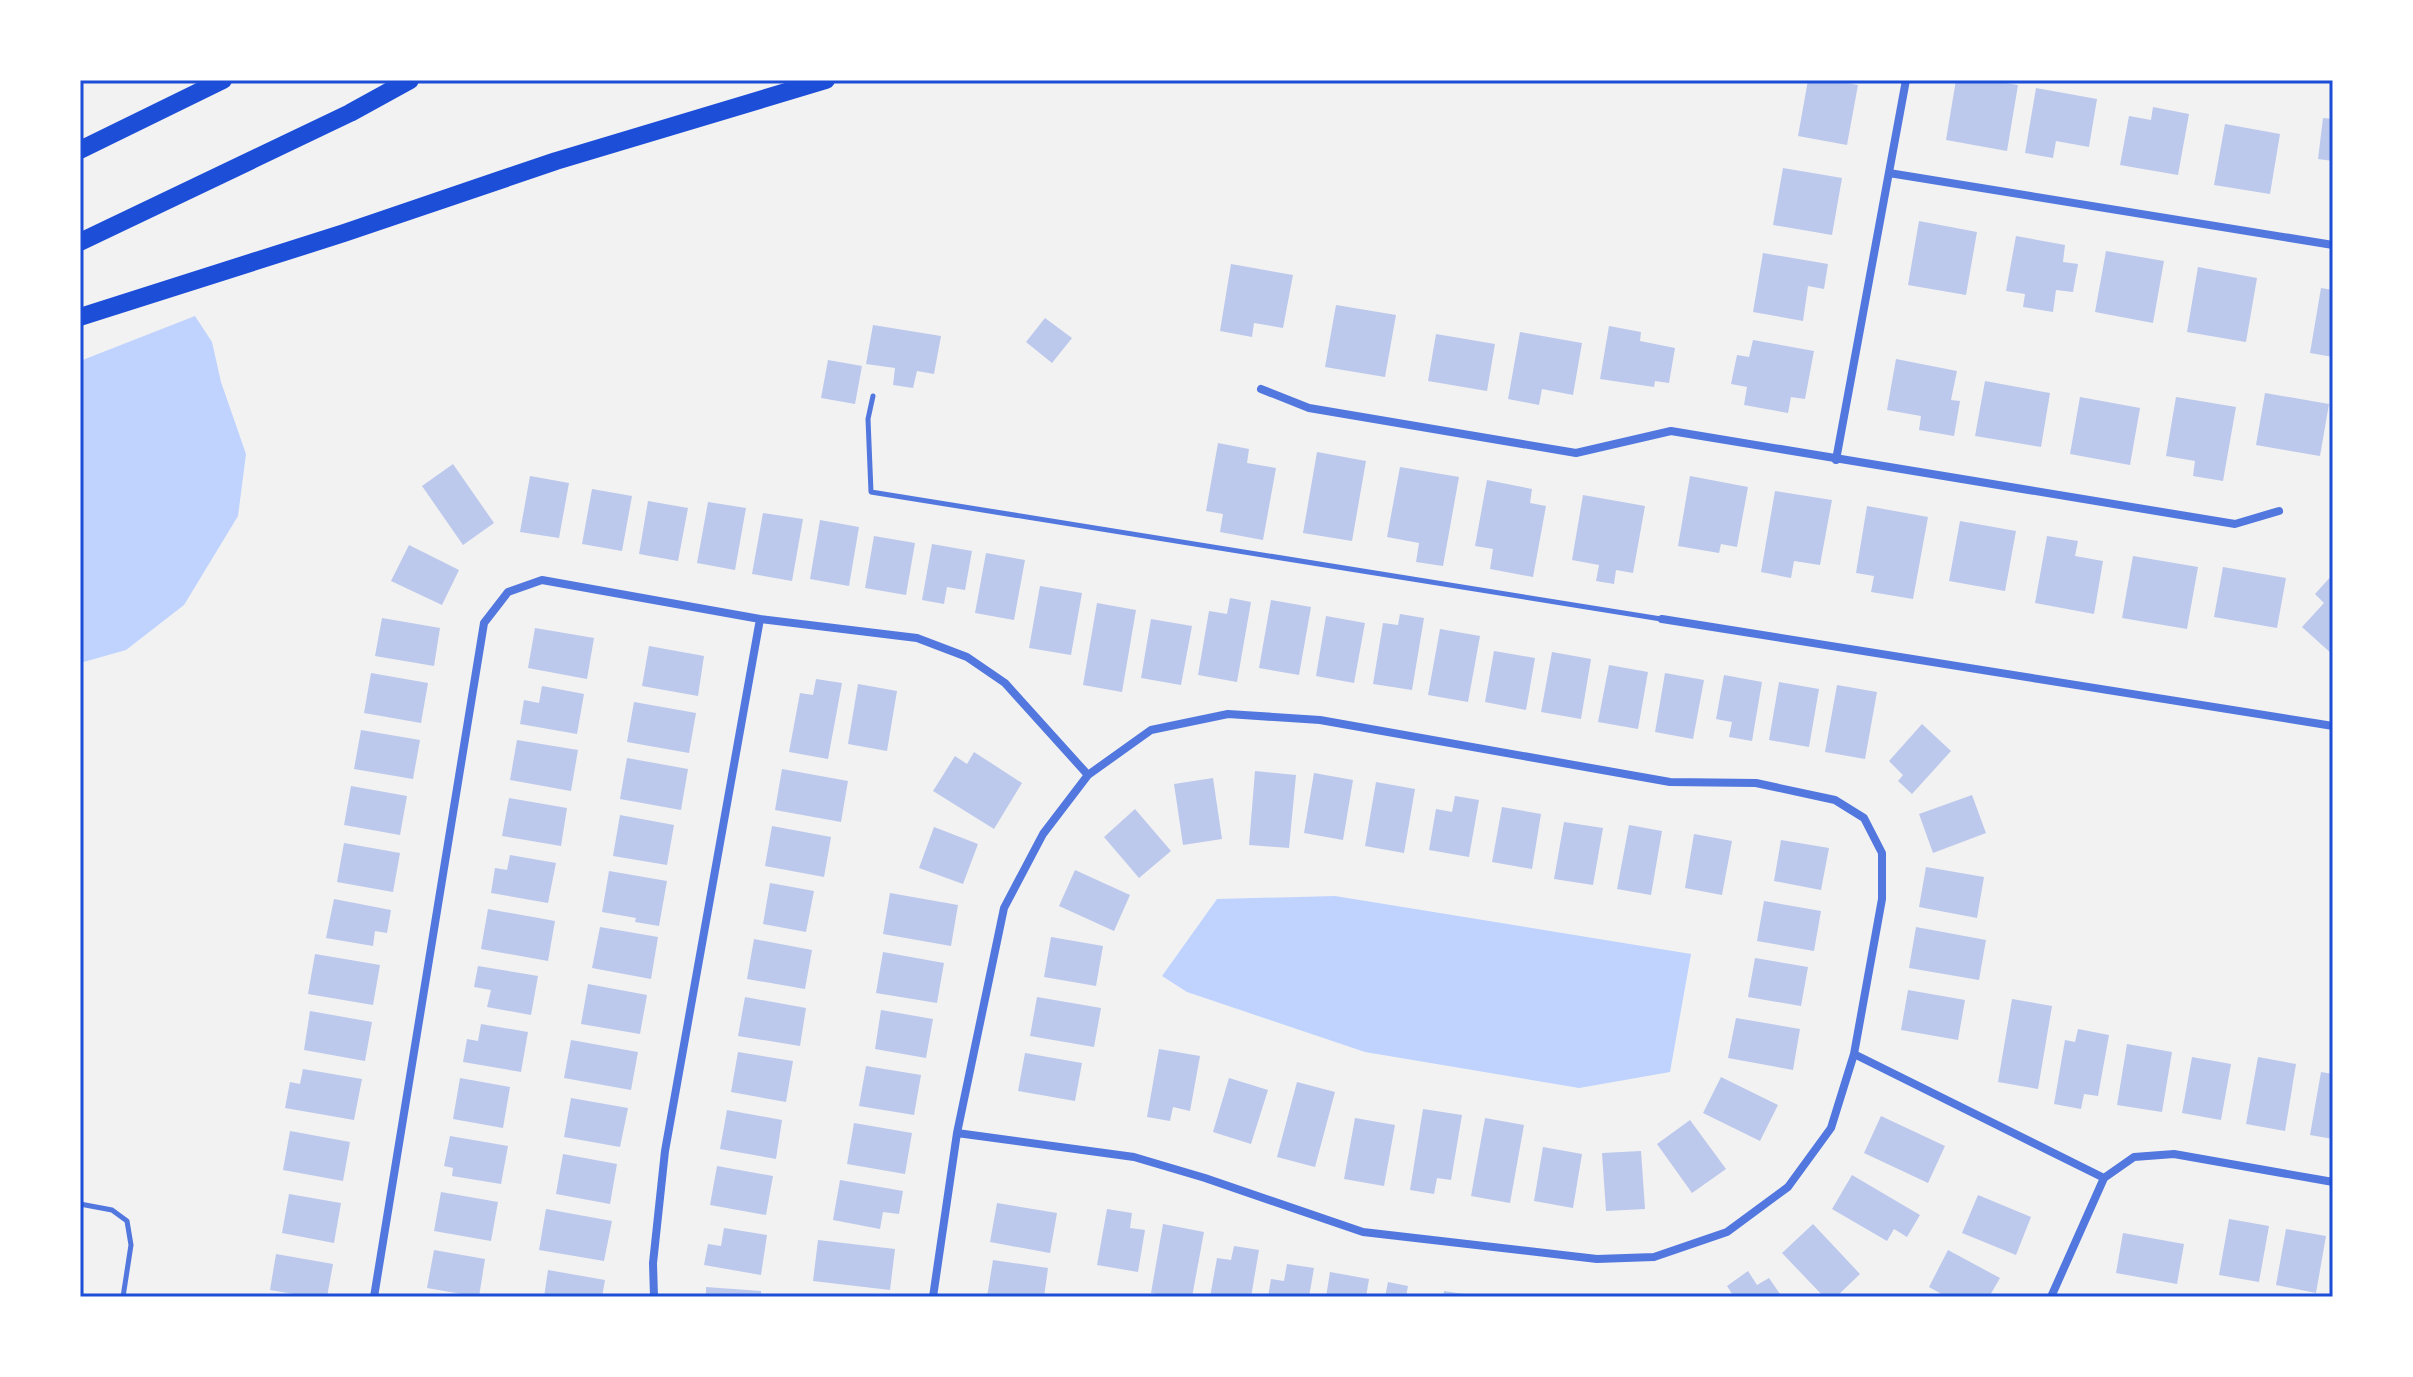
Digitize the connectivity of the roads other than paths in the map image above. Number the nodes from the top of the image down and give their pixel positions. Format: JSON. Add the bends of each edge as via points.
{"nodes":[{"id":1,"x":223,"y":80,"type":"edge"},
{"id":2,"x":410,"y":80,"type":"edge"},
{"id":3,"x":826,"y":80,"type":"edge"},
{"id":4,"x":1906,"y":80,"type":"edge"},
{"id":5,"x":80,"y":150,"type":"edge"},
{"id":6,"x":1889,"y":173,"type":"junction"},
{"id":7,"x":80,"y":242,"type":"edge"},
{"id":8,"x":2333,"y":245,"type":"edge"},
{"id":9,"x":80,"y":317,"type":"edge"},
{"id":10,"x":1261,"y":389,"type":"dead end"},
{"id":11,"x":873,"y":396,"type":"dead end"},
{"id":12,"x":1836,"y":460,"type":"junction"},
{"id":13,"x":2279,"y":511,"type":"dead end"},
{"id":14,"x":760,"y":619,"type":"junction"},
{"id":15,"x":1662,"y":619,"type":"joint"},
{"id":16,"x":2333,"y":726,"type":"edge"},
{"id":17,"x":1088,"y":775,"type":"junction"},
{"id":18,"x":1854,"y":1054,"type":"junction"},
{"id":19,"x":957,"y":1133,"type":"junction"},
{"id":20,"x":2104,"y":1178,"type":"junction"},
{"id":21,"x":2333,"y":1182,"type":"edge"},
{"id":22,"x":80,"y":1204,"type":"edge"},
{"id":23,"x":123,"y":1297,"type":"edge"},
{"id":24,"x":374,"y":1297,"type":"edge"},
{"id":25,"x":654,"y":1297,"type":"edge"},
{"id":26,"x":933,"y":1297,"type":"edge"},
{"id":27,"x":2051,"y":1297,"type":"edge"}],
"edges":[{"from":1,"to":5,"type":"highway"},
{"from":2,"to":7,"type":"highway"},
{"from":3,"to":9,"type":"highway","via":[[556,161]]},
{"from":4,"to":6,"type":"street"},
{"from":6,"to":8,"type":"street"},
{"from":6,"to":12,"type":"street"},
{"from":10,"to":12,"type":"street","via":[[1309,408],[1576,453],[1671,431]]},
{"from":11,"to":15,"type":"lane","via":[[868,419],[871,492]]},
{"from":12,"to":13,"type":"street","via":[[2235,524]]},
{"from":14,"to":17,"type":"street","via":[[917,638],[967,657],[1005,683]]},
{"from":14,"to":24,"type":"street","via":[[542,580],[508,592],[484,623]]},
{"from":14,"to":25,"type":"street","via":[[665,1151]]},
{"from":15,"to":16,"type":"street"},
{"from":17,"to":18,"type":"street","via":[[1151,730],[1228,714],[1320,720],[1670,782],[1756,783],[1835,800],[1864,818],[1882,853],[1882,899]]},
{"from":17,"to":19,"type":"street","via":[[1043,834],[1004,908]]},
{"from":18,"to":19,"type":"street","via":[[1831,1128],[1788,1187],[1727,1232],[1654,1257],[1597,1259],[1363,1232],[1134,1157]]},
{"from":18,"to":20,"type":"street"},
{"from":19,"to":26,"type":"street"},
{"from":20,"to":21,"type":"street","via":[[2134,1157],[2174,1154]]},
{"from":20,"to":27,"type":"street"},
{"from":22,"to":23,"type":"lane","via":[[112,1210],[127,1221],[131,1245]]}]}
